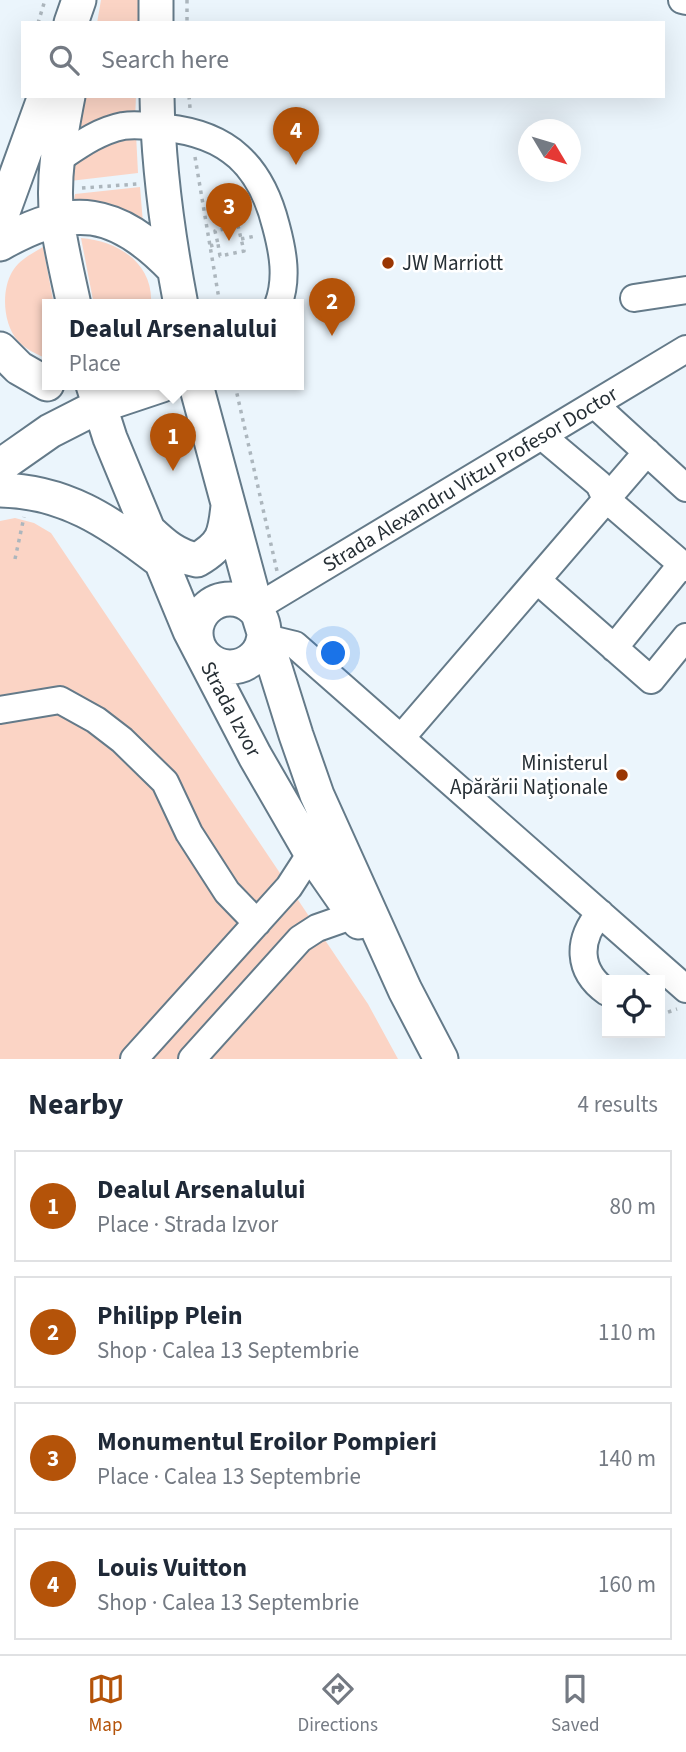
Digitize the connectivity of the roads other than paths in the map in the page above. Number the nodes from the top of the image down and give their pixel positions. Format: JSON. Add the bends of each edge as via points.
{"nodes":[{"id":1,"x":79,"y":0,"type":"edge"},
{"id":2,"x":88,"y":0,"type":"edge"},
{"id":3,"x":156,"y":0,"type":"edge"},
{"id":4,"x":72,"y":21,"type":"edge"},
{"id":5,"x":83,"y":21,"type":"edge"},
{"id":6,"x":156,"y":21,"type":"edge"},
{"id":7,"x":43,"y":98,"type":"edge"},
{"id":8,"x":68,"y":98,"type":"edge"},
{"id":9,"x":157,"y":112,"type":"edge"},
{"id":10,"x":56,"y":189,"type":"junction"},
{"id":11,"x":0,"y":220,"type":"edge"},
{"id":12,"x":0,"y":244,"type":"edge"},
{"id":13,"x":174,"y":270,"type":"junction"},
{"id":14,"x":686,"y":290,"type":"edge"},
{"id":15,"x":73,"y":299,"type":"edge"},
{"id":16,"x":180,"y":299,"type":"edge"},
{"id":17,"x":279,"y":299,"type":"edge"},
{"id":18,"x":634,"y":299,"type":"dead end"},
{"id":19,"x":0,"y":349,"type":"edge"},
{"id":20,"x":686,"y":349,"type":"edge"},
{"id":21,"x":42,"y":381,"type":"edge"},
{"id":22,"x":72,"y":390,"type":"edge"},
{"id":23,"x":129,"y":390,"type":"edge"},
{"id":24,"x":197,"y":390,"type":"edge"},
{"id":25,"x":96,"y":395,"type":"edge"},
{"id":26,"x":595,"y":405,"type":"junction"},
{"id":27,"x":542,"y":436,"type":"junction"},
{"id":28,"x":647,"y":452,"type":"junction"},
{"id":29,"x":0,"y":466,"type":"edge"},
{"id":30,"x":686,"y":488,"type":"edge"},
{"id":31,"x":0,"y":490,"type":"edge"},
{"id":32,"x":606,"y":499,"type":"junction"},
{"id":33,"x":228,"y":506,"type":"junction"},
{"id":34,"x":147,"y":530,"type":"junction"},
{"id":35,"x":159,"y":560,"type":"junction"},
{"id":36,"x":684,"y":566,"type":"edge"},
{"id":37,"x":537,"y":580,"type":"junction"},
{"id":38,"x":263,"y":616,"type":"junction"},
{"id":39,"x":686,"y":637,"type":"edge"},
{"id":40,"x":198,"y":646,"type":"junction"},
{"id":41,"x":614,"y":648,"type":"junction"},
{"id":42,"x":0,"y":710,"type":"edge"},
{"id":43,"x":401,"y":738,"type":"junction"},
{"id":44,"x":311,"y":853,"type":"junction"},
{"id":45,"x":600,"y":913,"type":"junction"},
{"id":46,"x":354,"y":915,"type":"junction"},
{"id":47,"x":257,"y":923,"type":"junction"},
{"id":48,"x":673,"y":985,"type":"edge"},
{"id":49,"x":602,"y":988,"type":"edge"},
{"id":50,"x":405,"y":990,"type":"junction"},
{"id":51,"x":134,"y":1059,"type":"edge"},
{"id":52,"x":192,"y":1059,"type":"edge"},
{"id":53,"x":441,"y":1059,"type":"edge"}],
"edges":[{"from":1,"to":4,"type":"main road"},
{"from":2,"to":5,"type":"main road"},
{"from":3,"to":6,"type":"main road"},
{"from":7,"to":11,"type":"main road"},
{"from":8,"to":10,"type":"main road"},
{"from":9,"to":10,"type":"street","via":[[94,135]]},
{"from":9,"to":13,"type":"main road"},
{"from":9,"to":17,"type":"street","via":[[225,146],[255,173],[270,203],[283,256]]},
{"from":10,"to":12,"type":"main road","via":[[37,224]]},
{"from":10,"to":13,"type":"main road","via":[[92,218],[115,223],[154,248]]},
{"from":10,"to":15,"type":"main road"},
{"from":13,"to":16,"type":"main road"},
{"from":14,"to":18,"type":"street"},
{"from":19,"to":21,"type":"main road","via":[[19,368]]},
{"from":20,"to":26,"type":"street","name":"Strada Alexandru Vitzu Profesor Doctor"},
{"from":22,"to":25,"type":"main road"},
{"from":23,"to":25,"type":"main road"},
{"from":24,"to":33,"type":"main road","name":"Strada Izvor"},
{"from":25,"to":29,"type":"main road"},
{"from":25,"to":34,"type":"main road","name":"Strada Izvor"},
{"from":26,"to":27,"type":"street","name":"Strada Alexandru Vitzu Profesor Doctor"},
{"from":26,"to":28,"type":"street"},
{"from":27,"to":32,"type":"street","via":[[599,484]]},
{"from":27,"to":38,"type":"street","name":"Strada Alexandru Vitzu Profesor Doctor"},
{"from":28,"to":30,"type":"street"},
{"from":28,"to":32,"type":"street"},
{"from":31,"to":35,"type":"main road","via":[[28,491],[70,503],[115,526]]},
{"from":32,"to":36,"type":"street"},
{"from":32,"to":37,"type":"street"},
{"from":33,"to":34,"type":"main road","via":[[221,541],[197,561],[169,549]]},
{"from":33,"to":38,"type":"main road","name":"Strada Izvor"},
{"from":34,"to":35,"type":"main road","name":"Strada Izvor"},
{"from":35,"to":40,"type":"main road","name":"Strada Izvor"},
{"from":36,"to":41,"type":"street"},
{"from":37,"to":41,"type":"street"},
{"from":37,"to":43,"type":"street"},
{"from":38,"to":40,"type":"main road","via":[[244,602],[221,600],[202,613],[195,635]]},
{"from":38,"to":40,"type":"main road","via":[[263,639],[253,658],[233,667],[212,662]]},
{"from":38,"to":43,"type":"street"},
{"from":38,"to":50,"type":"main road","name":"Strada Izvor","via":[[317,795]]},
{"from":39,"to":41,"type":"street","via":[[651,680]]},
{"from":40,"to":44,"type":"main road","name":"Strada Izvor"},
{"from":42,"to":47,"type":"street","via":[[60,700],[122,740],[165,782],[189,833],[227,892]]},
{"from":43,"to":45,"type":"street"},
{"from":44,"to":46,"type":"main road","name":"Strada Izvor"},
{"from":44,"to":47,"type":"street"},
{"from":45,"to":48,"type":"street"},
{"from":45,"to":49,"type":"street","via":[[584,938],[583,953],[586,968]]},
{"from":46,"to":50,"type":"main road","name":"Strada Izvor"},
{"from":46,"to":52,"type":"street","via":[[300,939]]},
{"from":47,"to":51,"type":"street"},
{"from":50,"to":53,"type":"main road","name":"Strada Izvor"}]}
